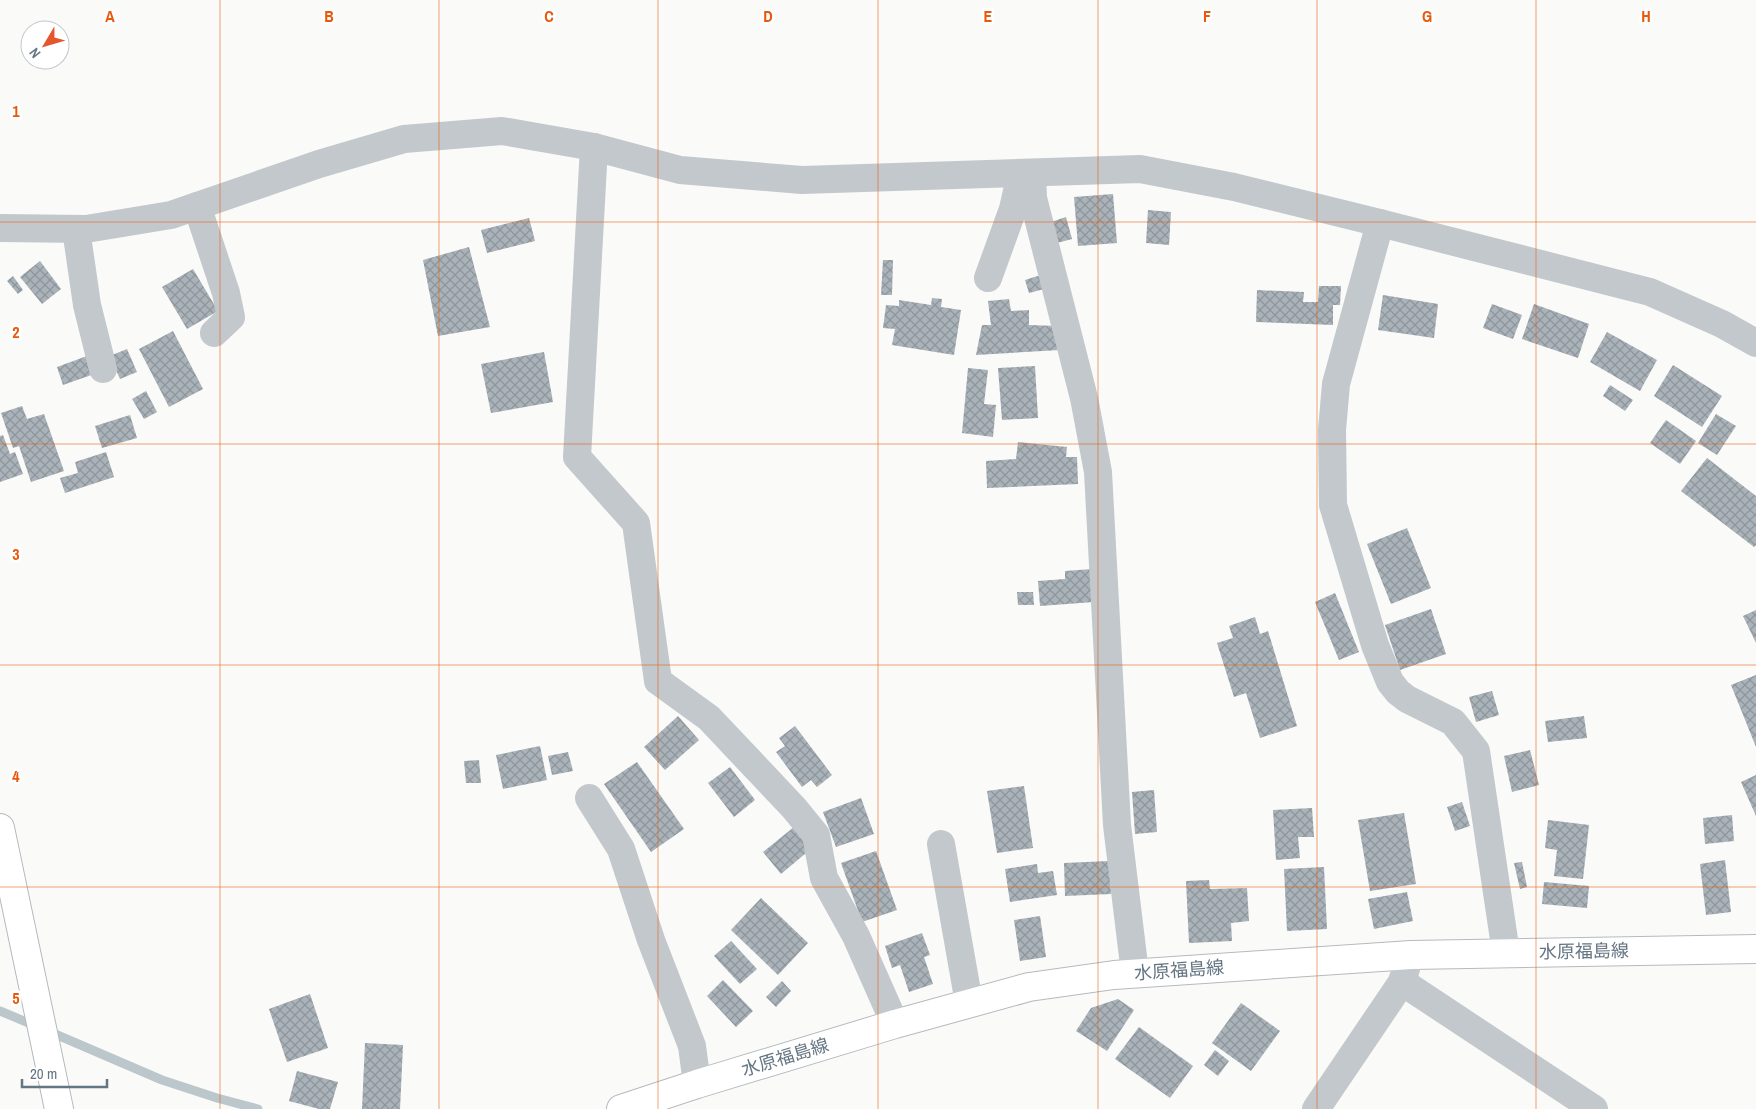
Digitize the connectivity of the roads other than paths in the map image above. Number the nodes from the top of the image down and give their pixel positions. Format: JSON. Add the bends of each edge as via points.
{"nodes":[{"id":1,"x":594,"y":147,"type":"junction"},
{"id":2,"x":1027,"y":173,"type":"junction"},
{"id":3,"x":197,"y":206,"type":"junction"},
{"id":4,"x":1380,"y":222,"type":"junction"},
{"id":5,"x":0,"y":228,"type":"edge"},
{"id":6,"x":76,"y":229,"type":"junction"},
{"id":7,"x":988,"y":278,"type":"dead end"},
{"id":8,"x":214,"y":333,"type":"dead end"},
{"id":9,"x":1756,"y":343,"type":"edge"},
{"id":10,"x":103,"y":369,"type":"dead end"},
{"id":11,"x":589,"y":798,"type":"dead end"},
{"id":12,"x":0,"y":828,"type":"edge"},
{"id":13,"x":941,"y":844,"type":"dead end"},
{"id":14,"x":1756,"y":949,"type":"edge"},
{"id":15,"x":1506,"y":952,"type":"junction"},
{"id":16,"x":1411,"y":955,"type":"junction"},
{"id":17,"x":1135,"y":973,"type":"junction"},
{"id":18,"x":1402,"y":982,"type":"junction"},
{"id":19,"x":969,"y":1003,"type":"junction"},
{"id":20,"x":895,"y":1024,"type":"junction"},
{"id":21,"x":698,"y":1084,"type":"junction"},
{"id":22,"x":59,"y":1109,"type":"edge"},
{"id":23,"x":621,"y":1109,"type":"edge"},
{"id":24,"x":1316,"y":1109,"type":"edge"},
{"id":25,"x":1594,"y":1109,"type":"edge"}],
"edges":[{"from":1,"to":2,"type":"street","via":[[680,170],[802,180]]},
{"from":1,"to":3,"type":"street","via":[[502,131],[404,140],[320,164]]},
{"from":1,"to":20,"type":"street","via":[[577,457],[636,523],[658,681],[709,718],[816,835],[824,878],[856,936]]},
{"from":2,"to":4,"type":"street","via":[[1140,168]]},
{"from":2,"to":7,"type":"street"},
{"from":2,"to":17,"type":"street","via":[[1084,398],[1098,472],[1117,825]]},
{"from":3,"to":6,"type":"street","via":[[171,215]]},
{"from":3,"to":8,"type":"street","via":[[226,292],[231,317]]},
{"from":4,"to":9,"type":"street","via":[[1650,292]]},
{"from":4,"to":15,"type":"street","via":[[1336,384],[1332,430],[1333,506],[1372,636],[1390,682],[1407,700],[1453,722],[1476,751]]},
{"from":5,"to":6,"type":"street"},
{"from":6,"to":10,"type":"street","via":[[87,305]]},
{"from":11,"to":21,"type":"street","via":[[621,849],[651,940],[692,1046]]},
{"from":12,"to":22,"type":"main road"},
{"from":13,"to":19,"type":"street"},
{"from":14,"to":15,"type":"main road","name":"水原福島線"},
{"from":15,"to":16,"type":"main road","name":"水原福島線"},
{"from":16,"to":17,"type":"main road","name":"水原福島線"},
{"from":16,"to":18,"type":"street"},
{"from":17,"to":19,"type":"main road","name":"水原福島線","via":[[1029,987]]},
{"from":18,"to":24,"type":"street"},
{"from":18,"to":25,"type":"street"},
{"from":19,"to":20,"type":"main road","name":"水原福島線"},
{"from":20,"to":21,"type":"main road","name":"水原福島線"},
{"from":21,"to":23,"type":"main road","name":"水原福島線"}]}
